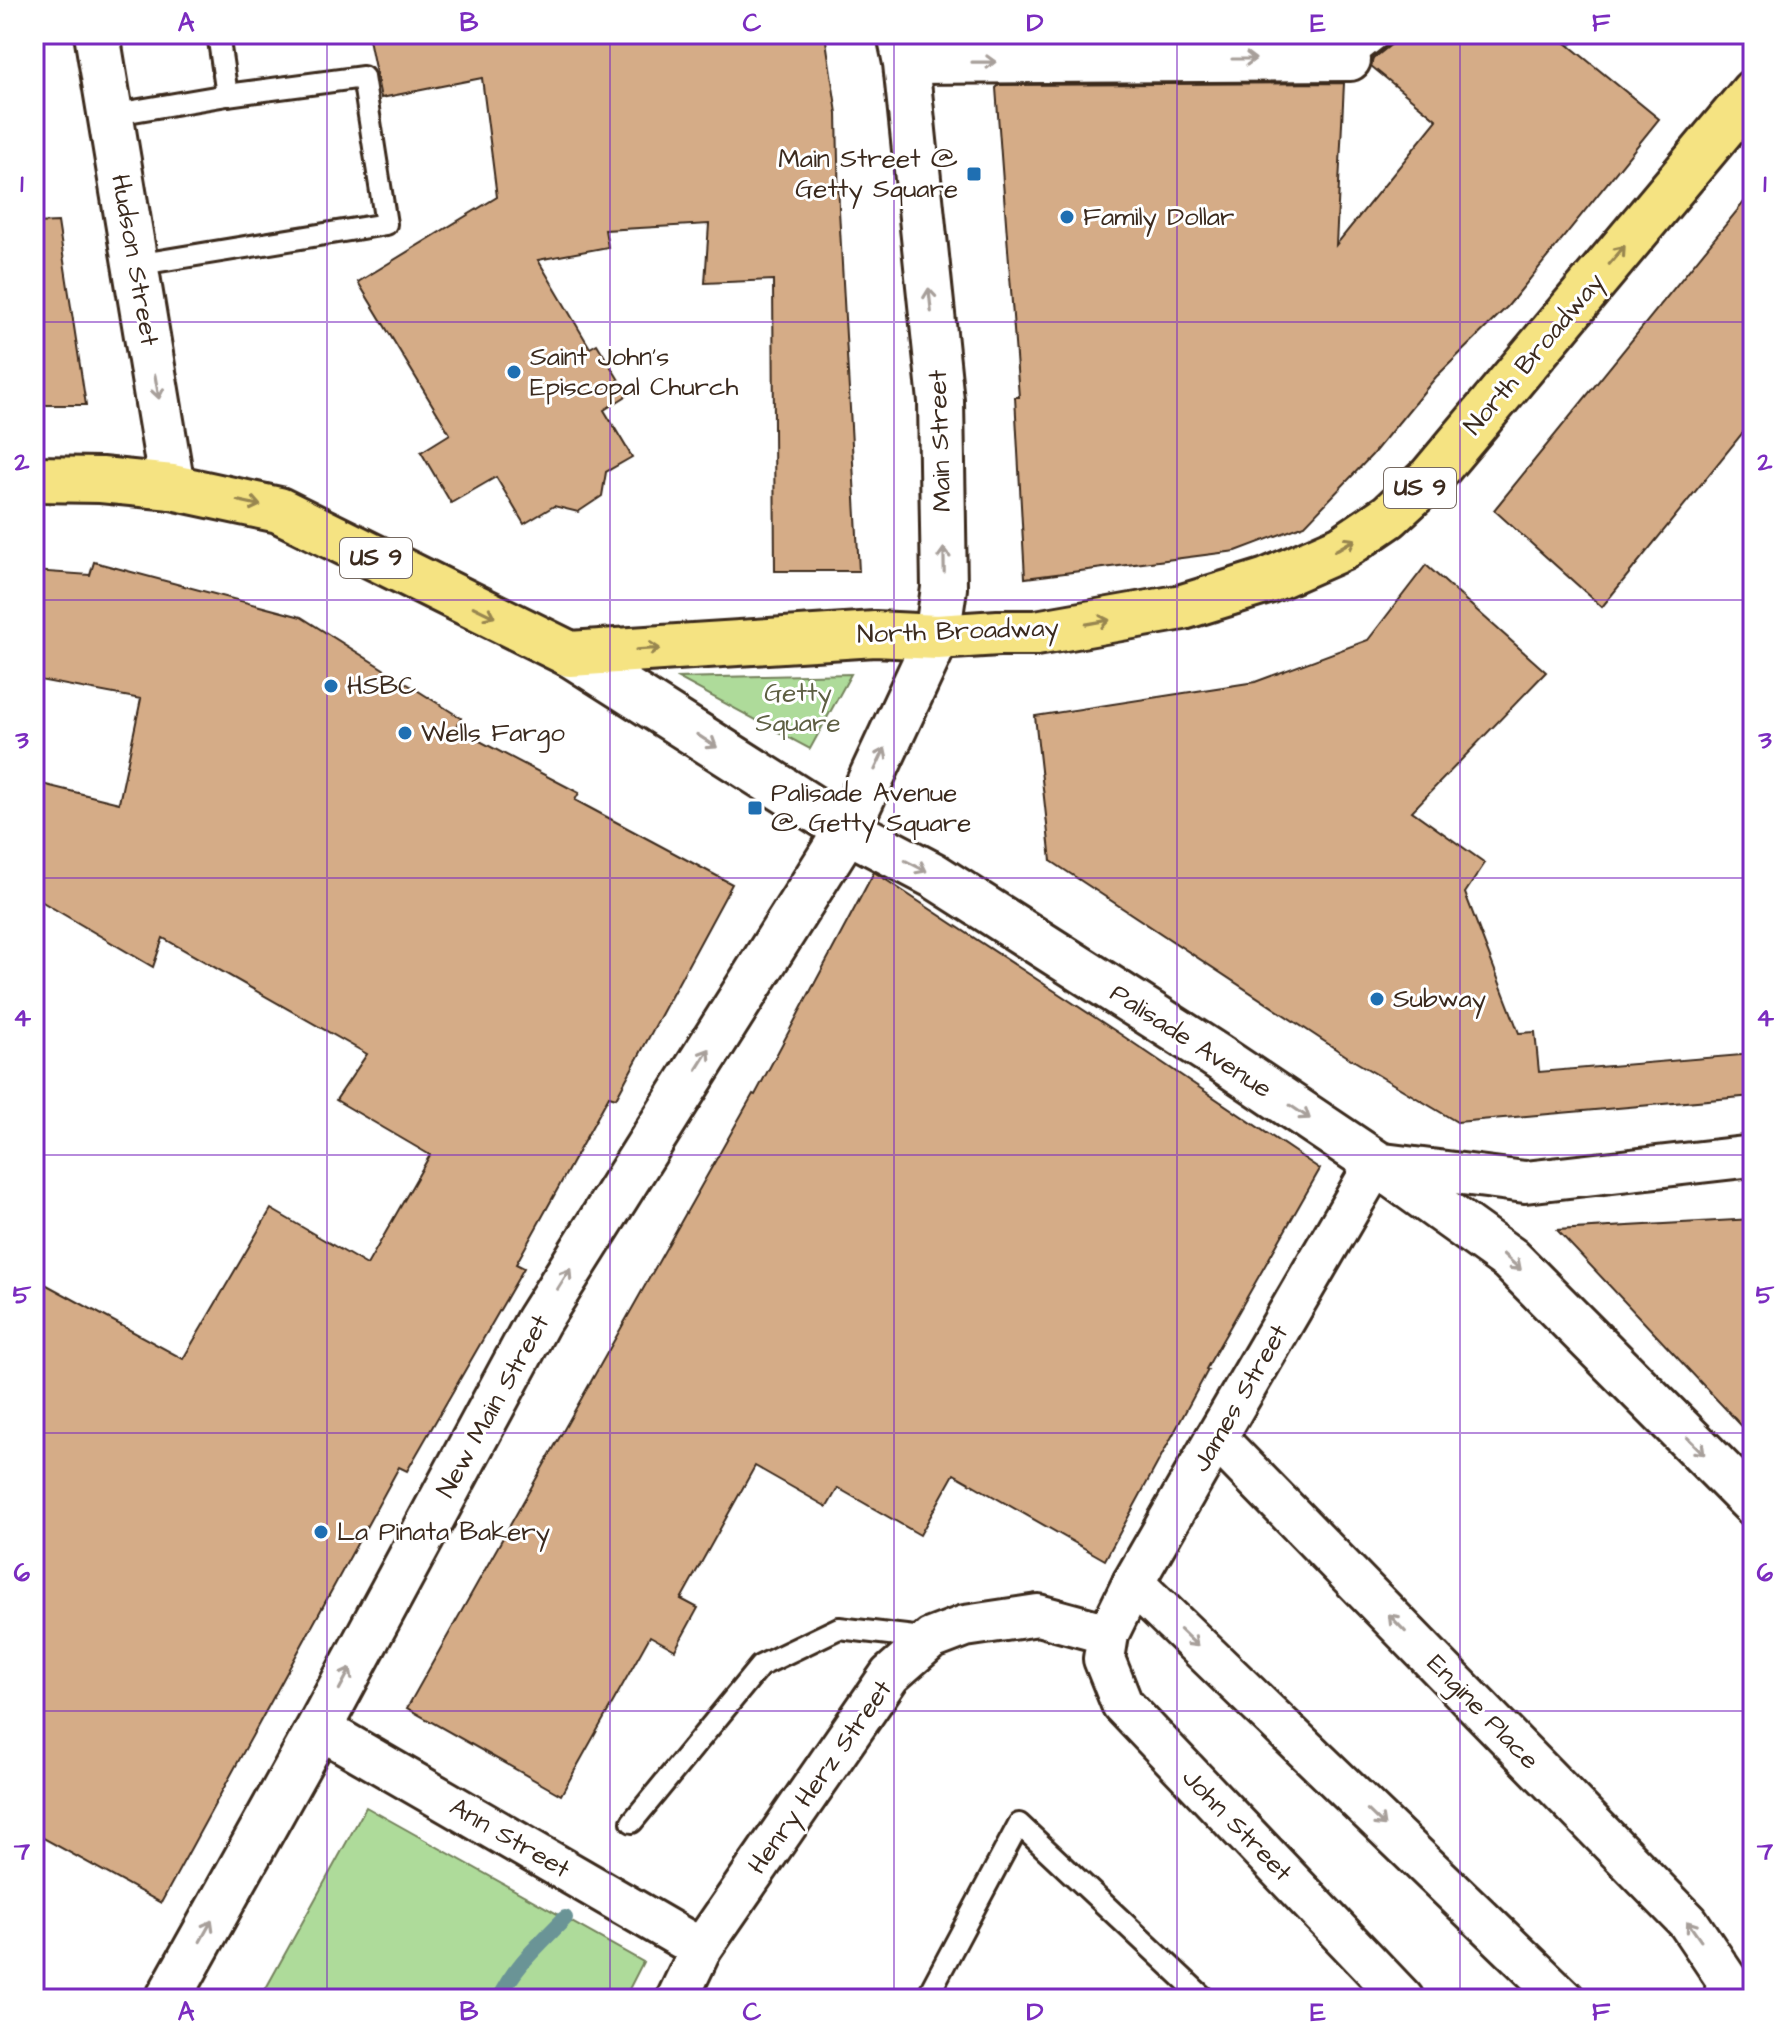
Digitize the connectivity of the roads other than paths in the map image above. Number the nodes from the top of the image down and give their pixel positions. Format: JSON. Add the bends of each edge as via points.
{"nodes":[{"id":1,"x":97,"y":34,"type":"edge"},
{"id":2,"x":218,"y":34,"type":"edge"},
{"id":3,"x":1383,"y":34,"type":"edge"},
{"id":4,"x":903,"y":48,"type":"edge"},
{"id":5,"x":1350,"y":60,"type":"joint"},
{"id":6,"x":1753,"y":92,"type":"edge"},
{"id":7,"x":227,"y":95,"type":"junction"},
{"id":8,"x":110,"y":115,"type":"junction"},
{"id":9,"x":135,"y":265,"type":"junction"},
{"id":10,"x":34,"y":479,"type":"edge"},
{"id":11,"x":172,"y":487,"type":"junction"},
{"id":12,"x":937,"y":637,"type":"junction"},
{"id":13,"x":570,"y":654,"type":"junction"},
{"id":14,"x":847,"y":830,"type":"junction"},
{"id":15,"x":1753,"y":1156,"type":"edge"},
{"id":16,"x":1376,"y":1163,"type":"junction"},
{"id":17,"x":1216,"y":1438,"type":"junction"},
{"id":18,"x":1753,"y":1503,"type":"edge"},
{"id":19,"x":1133,"y":1583,"type":"junction"},
{"id":20,"x":1108,"y":1634,"type":"junction"},
{"id":21,"x":931,"y":1639,"type":"junction"},
{"id":22,"x":319,"y":1728,"type":"junction"},
{"id":23,"x":632,"y":1822,"type":"dead end"},
{"id":24,"x":701,"y":1949,"type":"junction"},
{"id":25,"x":168,"y":1999,"type":"edge"},
{"id":26,"x":677,"y":1999,"type":"edge"},
{"id":27,"x":926,"y":1999,"type":"edge"},
{"id":28,"x":1205,"y":1999,"type":"edge"},
{"id":29,"x":1403,"y":1999,"type":"edge"},
{"id":30,"x":1564,"y":1999,"type":"edge"},
{"id":31,"x":1725,"y":1999,"type":"edge"}],
"edges":[{"from":1,"to":8,"type":"street","name":"Hudson Street"},
{"from":2,"to":7,"type":"lane"},
{"from":3,"to":5,"type":"lane"},
{"from":4,"to":5,"type":"street","one_way":true},
{"from":12,"to":4,"type":"street","name":"Main Street","one_way":true,"via":[[944,588],[941,401]]},
{"from":12,"to":6,"type":"main road","name":"North Broadway","number":"US 9","one_way":true,"via":[[1036,633],[1183,607],[1267,581],[1354,540],[1431,477]]},
{"from":7,"to":8,"type":"lane"},
{"from":7,"to":9,"type":"lane","via":[[363,77],[386,224]]},
{"from":8,"to":9,"type":"street","name":"Hudson Street"},
{"from":9,"to":11,"type":"street","name":"Hudson Street","one_way":true},
{"from":10,"to":11,"type":"main road","number":"US 9"},
{"from":11,"to":13,"type":"main road","number":"US 9","one_way":true,"via":[[279,510]]},
{"from":13,"to":12,"type":"main road","name":"North Broadway","number":"US 9","one_way":true,"via":[[875,634]]},
{"from":14,"to":12,"type":"street","name":"Main Street","one_way":true},
{"from":13,"to":14,"type":"street","name":"Palisade Avenue","one_way":true},
{"from":14,"to":16,"type":"street","name":"Palisade Avenue","one_way":true,"via":[[933,875]]},
{"from":22,"to":14,"type":"street","name":"New Main Street","one_way":true,"via":[[538,1321]]},
{"from":15,"to":16,"type":"street","via":[[1525,1182]]},
{"from":16,"to":17,"type":"street","name":"James Street"},
{"from":16,"to":18,"type":"street","name":"Palisade Avenue","one_way":true,"via":[[1510,1259]]},
{"from":17,"to":19,"type":"street","name":"James Street"},
{"from":31,"to":17,"type":"street","name":"Engine Place","one_way":true,"via":[[1727,1980],[1688,1922]]},
{"from":19,"to":20,"type":"street","name":"James Street"},
{"from":19,"to":30,"type":"street","one_way":true},
{"from":20,"to":21,"type":"street","name":"Henry Herz Street","via":[[1038,1615],[965,1626]]},
{"from":20,"to":29,"type":"street","name":"John Street","via":[[1104,1659],[1122,1704]]},
{"from":21,"to":23,"type":"lane","via":[[839,1628],[760,1666]]},
{"from":21,"to":24,"type":"street","name":"Henry Herz Street","via":[[890,1675]]},
{"from":22,"to":24,"type":"street","name":"Ann Street"},
{"from":25,"to":22,"type":"street","name":"New Main Street","one_way":true},
{"from":24,"to":26,"type":"street","name":"Henry Herz Street"},
{"from":27,"to":28,"type":"lane","via":[[1019,1824]]}]}
